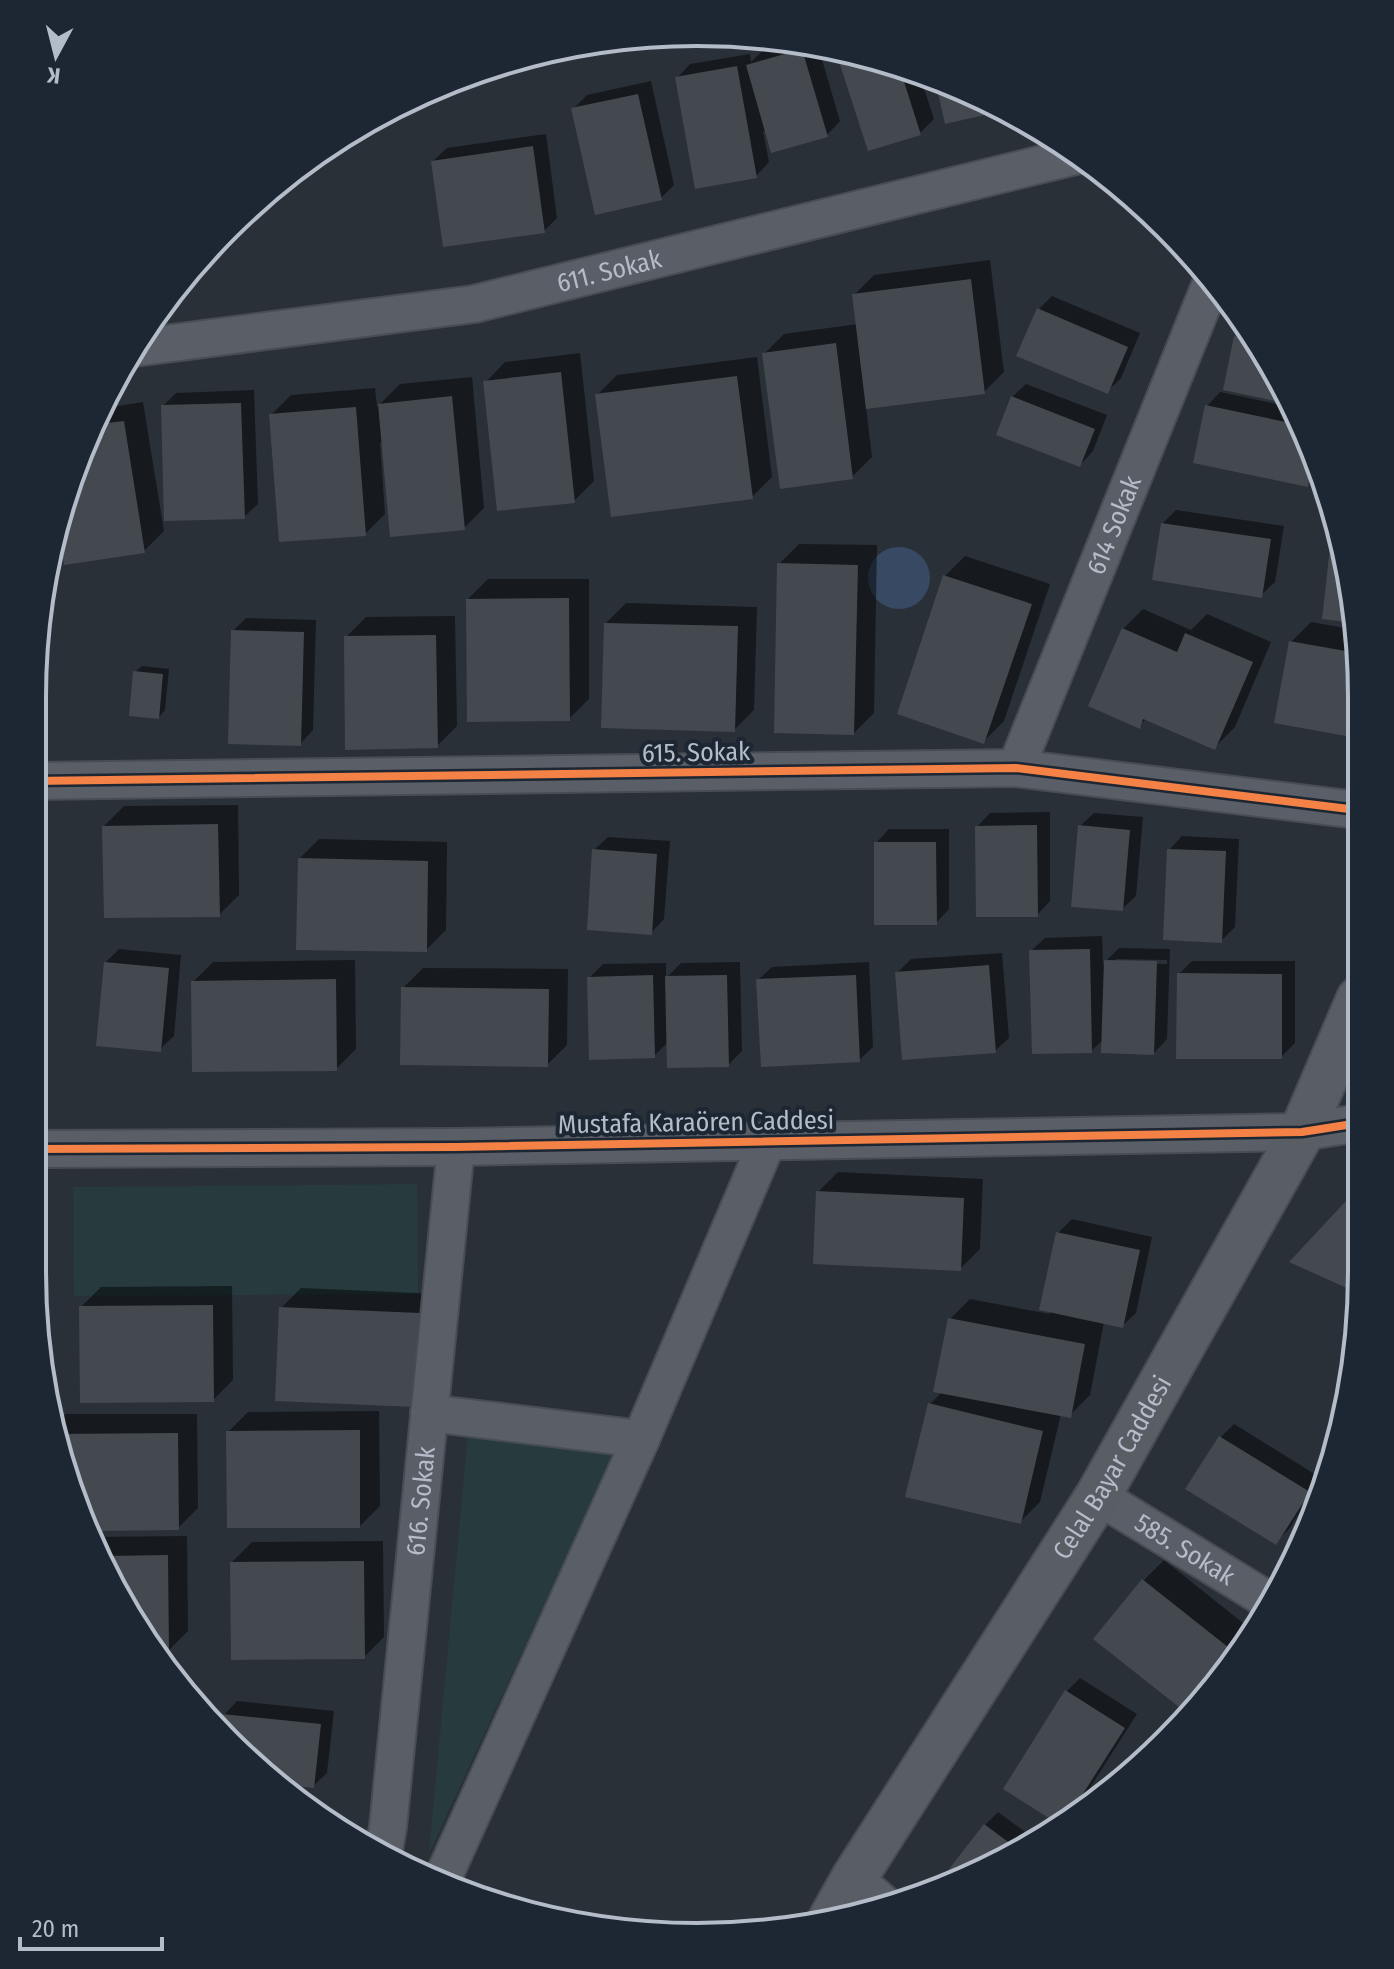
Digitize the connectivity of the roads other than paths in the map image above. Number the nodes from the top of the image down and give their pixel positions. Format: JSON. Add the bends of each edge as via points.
{"nodes":[{"id":1,"x":1063,"y":159,"type":"edge"},
{"id":2,"x":1207,"y":294,"type":"edge"},
{"id":3,"x":149,"y":346,"type":"edge"},
{"id":4,"x":1016,"y":768,"type":"junction"},
{"id":5,"x":46,"y":781,"type":"edge"},
{"id":6,"x":1348,"y":809,"type":"edge"},
{"id":7,"x":1348,"y":1025,"type":"edge"},
{"id":8,"x":1348,"y":1125,"type":"edge"},
{"id":9,"x":1302,"y":1132,"type":"junction"},
{"id":10,"x":768,"y":1140,"type":"junction"},
{"id":11,"x":456,"y":1147,"type":"junction"},
{"id":12,"x":46,"y":1149,"type":"edge"},
{"id":13,"x":429,"y":1413,"type":"junction"},
{"id":14,"x":641,"y":1439,"type":"junction"},
{"id":15,"x":1098,"y":1496,"type":"junction"},
{"id":16,"x":1262,"y":1596,"type":"edge"},
{"id":17,"x":385,"y":1843,"type":"edge"},
{"id":18,"x":446,"y":1872,"type":"edge"},
{"id":19,"x":869,"y":1891,"type":"edge"},
{"id":20,"x":851,"y":1904,"type":"edge"}],
"edges":[{"from":1,"to":3,"type":"street","name":"611. Sokak","via":[[474,304]]},
{"from":2,"to":4,"type":"street","name":"614 Sokak"},
{"from":4,"to":5,"type":"street","name":"615. Sokak"},
{"from":4,"to":6,"type":"street","name":"615. Sokak"},
{"from":7,"to":9,"type":"street","name":"Celal Bayar Caddesi"},
{"from":8,"to":9,"type":"street","name":"Mustafa Karaören Caddesi"},
{"from":9,"to":10,"type":"street","name":"Mustafa Karaören Caddesi"},
{"from":9,"to":15,"type":"street","name":"Celal Bayar Caddesi"},
{"from":10,"to":11,"type":"street","name":"Mustafa Karaören Caddesi"},
{"from":10,"to":14,"type":"street"},
{"from":11,"to":12,"type":"street","name":"Mustafa Karaören Caddesi"},
{"from":11,"to":13,"type":"street","name":"616. Sokak"},
{"from":13,"to":14,"type":"street"},
{"from":13,"to":17,"type":"street","name":"616. Sokak"},
{"from":14,"to":18,"type":"street"},
{"from":15,"to":16,"type":"street","name":"585. Sokak"},
{"from":15,"to":19,"type":"street","name":"Celal Bayar Caddesi"},
{"from":19,"to":20,"type":"street","name":"Celal Bayar Caddesi"}]}
